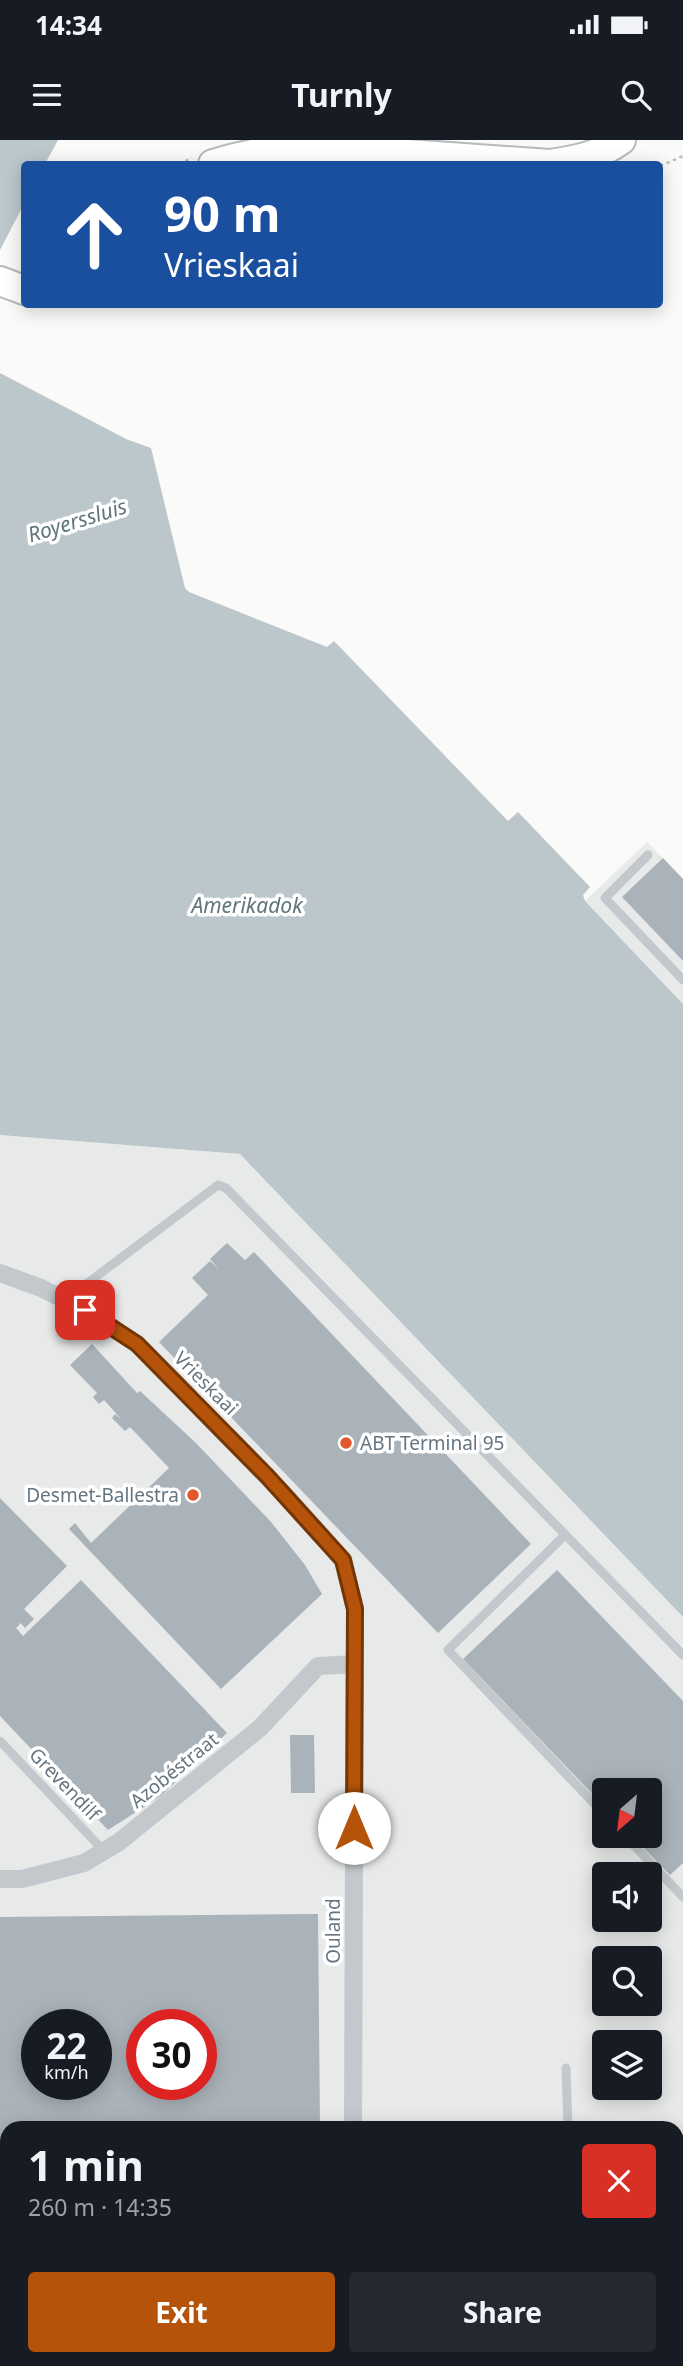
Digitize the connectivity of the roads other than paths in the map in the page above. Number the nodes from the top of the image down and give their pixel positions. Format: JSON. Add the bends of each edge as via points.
{"nodes":[{"id":1,"x":621,"y":140,"type":"edge"},
{"id":2,"x":328,"y":144,"type":"edge"},
{"id":3,"x":382,"y":146,"type":"edge"},
{"id":4,"x":223,"y":161,"type":"edge"},
{"id":5,"x":522,"y":161,"type":"edge"},
{"id":6,"x":565,"y":161,"type":"edge"},
{"id":7,"x":0,"y":281,"type":"edge"},
{"id":8,"x":21,"y":289,"type":"edge"},
{"id":9,"x":648,"y":855,"type":"dead end"},
{"id":10,"x":683,"y":980,"type":"edge"},
{"id":11,"x":0,"y":1273,"type":"edge"},
{"id":12,"x":65,"y":1300,"type":"junction"},
{"id":13,"x":565,"y":1535,"type":"junction"},
{"id":14,"x":355,"y":1609,"type":"joint"},
{"id":15,"x":683,"y":1656,"type":"edge"},
{"id":16,"x":355,"y":1664,"type":"junction"},
{"id":17,"x":0,"y":1741,"type":"edge"},
{"id":18,"x":592,"y":1801,"type":"edge"},
{"id":19,"x":636,"y":1848,"type":"edge"},
{"id":20,"x":104,"y":1851,"type":"junction"},
{"id":21,"x":0,"y":1879,"type":"edge"},
{"id":22,"x":683,"y":1897,"type":"edge"},
{"id":23,"x":566,"y":2068,"type":"dead end"},
{"id":24,"x":353,"y":2121,"type":"edge"},
{"id":25,"x":567,"y":2121,"type":"edge"}],
"edges":[{"from":1,"to":6,"type":"main road","via":[[603,152]]},
{"from":2,"to":3,"type":"main road"},
{"from":2,"to":4,"type":"main road"},
{"from":3,"to":5,"type":"main road"},
{"from":7,"to":8,"type":"main road"},
{"from":9,"to":10,"type":"lane","via":[[605,898]]},
{"from":11,"to":12,"type":"street","name":"Vrieskaai"},
{"from":12,"to":13,"type":"lane","via":[[218,1185],[226,1188]]},
{"from":12,"to":14,"type":"street","name":"Vrieskaai","via":[[137,1344],[276,1485],[343,1560]]},
{"from":13,"to":15,"type":"lane"},
{"from":13,"to":18,"type":"lane","via":[[448,1650]]},
{"from":14,"to":16,"type":"street","name":"Ouland"},
{"from":16,"to":20,"type":"street","name":"Azobéstraat","via":[[318,1666],[260,1728]]},
{"from":16,"to":24,"type":"street","name":"Ouland"},
{"from":17,"to":20,"type":"lane","name":"Grevendilf"},
{"from":19,"to":22,"type":"lane"},
{"from":20,"to":21,"type":"street","name":"Azobéstraat","via":[[84,1863],[22,1879]]},
{"from":23,"to":25,"type":"lane"}]}
